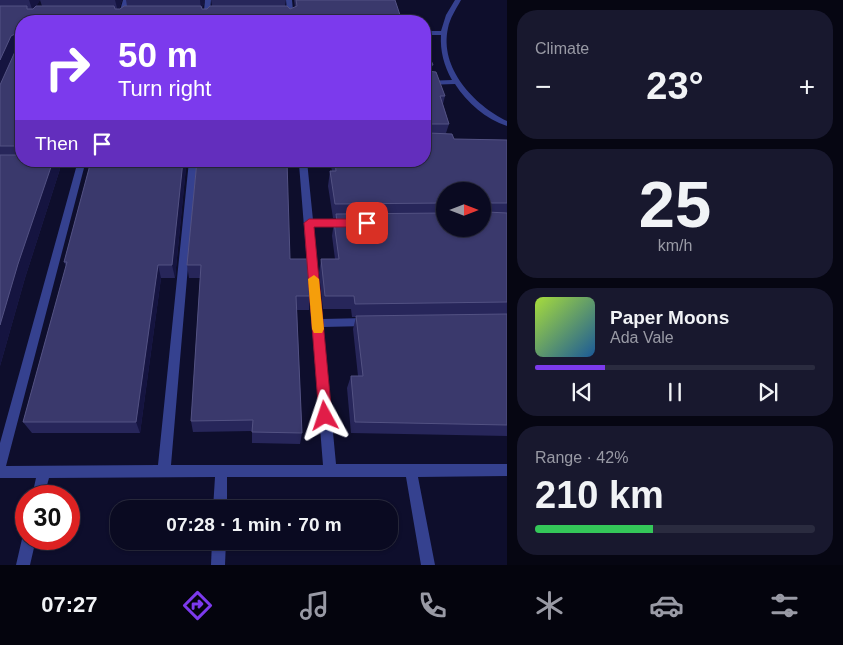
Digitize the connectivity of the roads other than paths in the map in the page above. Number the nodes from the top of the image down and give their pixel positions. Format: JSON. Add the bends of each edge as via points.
{"nodes":[{"id":1,"x":126,"y":0,"type":"edge"},
{"id":2,"x":208,"y":0,"type":"edge"},
{"id":3,"x":289,"y":0,"type":"edge"},
{"id":4,"x":458,"y":0,"type":"edge"},
{"id":5,"x":122,"y":15,"type":"edge"},
{"id":6,"x":206,"y":15,"type":"edge"},
{"id":7,"x":291,"y":15,"type":"edge"},
{"id":8,"x":431,"y":33,"type":"edge"},
{"id":9,"x":444,"y":33,"type":"junction"},
{"id":10,"x":456,"y":82,"type":"junction"},
{"id":11,"x":431,"y":83,"type":"edge"},
{"id":12,"x":507,"y":124,"type":"edge"},
{"id":13,"x":81,"y":167,"type":"edge"},
{"id":14,"x":192,"y":167,"type":"edge"},
{"id":15,"x":304,"y":167,"type":"edge"},
{"id":16,"x":309,"y":223,"type":"junction"},
{"id":17,"x":357,"y":223,"type":"edge"},
{"id":18,"x":377,"y":322,"type":"edge"},
{"id":19,"x":317,"y":323,"type":"junction"},
{"id":20,"x":0,"y":466,"type":"edge"},
{"id":21,"x":507,"y":470,"type":"edge"},
{"id":22,"x":330,"y":471,"type":"junction"},
{"id":23,"x":411,"y":471,"type":"junction"},
{"id":24,"x":0,"y":472,"type":"edge"},
{"id":25,"x":44,"y":472,"type":"junction"},
{"id":26,"x":164,"y":472,"type":"junction"},
{"id":27,"x":221,"y":472,"type":"junction"},
{"id":28,"x":41,"y":485,"type":"edge"},
{"id":29,"x":220,"y":500,"type":"edge"},
{"id":30,"x":26,"y":550,"type":"edge"},
{"id":31,"x":219,"y":550,"type":"edge"},
{"id":32,"x":23,"y":565,"type":"edge"},
{"id":33,"x":218,"y":565,"type":"edge"},
{"id":34,"x":428,"y":565,"type":"edge"}],
"edges":[{"from":1,"to":5,"type":"street"},
{"from":2,"to":6,"type":"street"},
{"from":3,"to":7,"type":"street"},
{"from":4,"to":9,"type":"street","via":[[451,9]]},
{"from":8,"to":9,"type":"street"},
{"from":9,"to":10,"type":"street","via":[[442,45],[447,67]]},
{"from":10,"to":11,"type":"street"},
{"from":10,"to":12,"type":"street","via":[[483,111]]},
{"from":13,"to":20,"type":"street"},
{"from":14,"to":26,"type":"street"},
{"from":15,"to":16,"type":"street"},
{"from":16,"to":17,"type":"street"},
{"from":16,"to":19,"type":"street"},
{"from":18,"to":19,"type":"street"},
{"from":19,"to":22,"type":"street"},
{"from":21,"to":23,"type":"street"},
{"from":22,"to":23,"type":"street"},
{"from":22,"to":27,"type":"street"},
{"from":23,"to":34,"type":"street"},
{"from":24,"to":25,"type":"street"},
{"from":25,"to":26,"type":"street"},
{"from":25,"to":28,"type":"street"},
{"from":26,"to":27,"type":"street"},
{"from":27,"to":29,"type":"street"},
{"from":30,"to":32,"type":"street"},
{"from":31,"to":33,"type":"street"}]}
